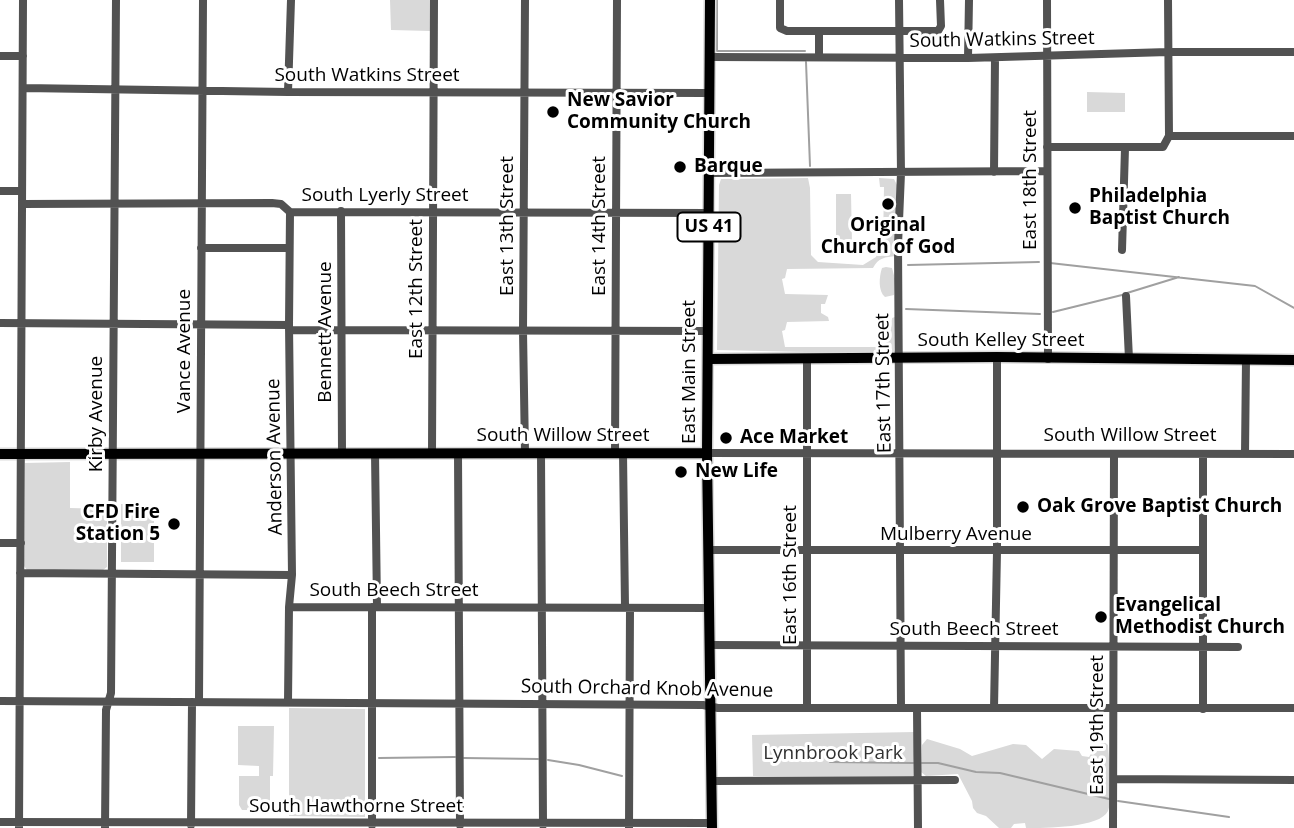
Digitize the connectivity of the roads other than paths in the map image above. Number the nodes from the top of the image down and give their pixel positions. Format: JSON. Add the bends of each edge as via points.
{"nodes":[{"id":1,"x":23,"y":0,"type":"edge"},
{"id":2,"x":116,"y":0,"type":"edge"},
{"id":3,"x":203,"y":0,"type":"edge"},
{"id":4,"x":290,"y":0,"type":"edge"},
{"id":5,"x":434,"y":0,"type":"edge"},
{"id":6,"x":525,"y":0,"type":"edge"},
{"id":7,"x":617,"y":0,"type":"edge"},
{"id":8,"x":710,"y":0,"type":"edge"},
{"id":9,"x":780,"y":0,"type":"edge"},
{"id":10,"x":899,"y":0,"type":"edge"},
{"id":11,"x":940,"y":0,"type":"edge"},
{"id":12,"x":969,"y":0,"type":"edge"},
{"id":13,"x":1047,"y":0,"type":"edge"},
{"id":14,"x":1168,"y":0,"type":"edge"},
{"id":15,"x":900,"y":30,"type":"junction"},
{"id":16,"x":819,"y":31,"type":"junction"},
{"id":17,"x":1168,"y":52,"type":"junction"},
{"id":18,"x":1294,"y":52,"type":"edge"},
{"id":19,"x":1047,"y":55,"type":"junction"},
{"id":20,"x":0,"y":56,"type":"edge"},
{"id":21,"x":23,"y":56,"type":"junction"},
{"id":22,"x":819,"y":56,"type":"junction"},
{"id":23,"x":710,"y":57,"type":"junction"},
{"id":24,"x":899,"y":57,"type":"junction"},
{"id":25,"x":968,"y":58,"type":"junction"},
{"id":26,"x":995,"y":58,"type":"junction"},
{"id":27,"x":24,"y":88,"type":"junction"},
{"id":28,"x":115,"y":88,"type":"junction"},
{"id":29,"x":202,"y":89,"type":"junction"},
{"id":30,"x":288,"y":92,"type":"junction"},
{"id":31,"x":434,"y":92,"type":"junction"},
{"id":32,"x":525,"y":92,"type":"junction"},
{"id":33,"x":617,"y":93,"type":"junction"},
{"id":34,"x":709,"y":93,"type":"junction"},
{"id":35,"x":1169,"y":136,"type":"junction"},
{"id":36,"x":1294,"y":136,"type":"edge"},
{"id":37,"x":1047,"y":147,"type":"junction"},
{"id":38,"x":1125,"y":148,"type":"junction"},
{"id":39,"x":1047,"y":171,"type":"junction"},
{"id":40,"x":994,"y":172,"type":"junction"},
{"id":41,"x":709,"y":173,"type":"junction"},
{"id":42,"x":901,"y":173,"type":"junction"},
{"id":43,"x":0,"y":191,"type":"edge"},
{"id":44,"x":22,"y":191,"type":"junction"},
{"id":45,"x":22,"y":204,"type":"junction"},
{"id":46,"x":113,"y":204,"type":"junction"},
{"id":47,"x":202,"y":204,"type":"junction"},
{"id":48,"x":341,"y":211,"type":"junction"},
{"id":49,"x":433,"y":211,"type":"junction"},
{"id":50,"x":525,"y":211,"type":"junction"},
{"id":51,"x":290,"y":212,"type":"junction"},
{"id":52,"x":616,"y":212,"type":"junction"},
{"id":53,"x":709,"y":212,"type":"junction"},
{"id":54,"x":201,"y":247,"type":"junction"},
{"id":55,"x":288,"y":248,"type":"junction"},
{"id":56,"x":1122,"y":250,"type":"dead end"},
{"id":57,"x":1126,"y":296,"type":"dead end"},
{"id":58,"x":0,"y":323,"type":"edge"},
{"id":59,"x":22,"y":323,"type":"junction"},
{"id":60,"x":113,"y":324,"type":"junction"},
{"id":61,"x":201,"y":324,"type":"junction"},
{"id":62,"x":289,"y":328,"type":"junction"},
{"id":63,"x":341,"y":330,"type":"junction"},
{"id":64,"x":432,"y":331,"type":"junction"},
{"id":65,"x":523,"y":331,"type":"junction"},
{"id":66,"x":615,"y":331,"type":"junction"},
{"id":67,"x":708,"y":331,"type":"junction"},
{"id":68,"x":997,"y":357,"type":"junction"},
{"id":69,"x":807,"y":358,"type":"junction"},
{"id":70,"x":900,"y":358,"type":"junction"},
{"id":71,"x":708,"y":359,"type":"junction"},
{"id":72,"x":1048,"y":359,"type":"junction"},
{"id":73,"x":1129,"y":359,"type":"junction"},
{"id":74,"x":1246,"y":360,"type":"junction"},
{"id":75,"x":1294,"y":360,"type":"edge"},
{"id":76,"x":525,"y":452,"type":"junction"},
{"id":77,"x":807,"y":452,"type":"junction"},
{"id":78,"x":289,"y":453,"type":"junction"},
{"id":79,"x":342,"y":453,"type":"junction"},
{"id":80,"x":375,"y":453,"type":"junction"},
{"id":81,"x":432,"y":453,"type":"junction"},
{"id":82,"x":458,"y":453,"type":"junction"},
{"id":83,"x":541,"y":453,"type":"junction"},
{"id":84,"x":619,"y":453,"type":"junction"},
{"id":85,"x":707,"y":453,"type":"junction"},
{"id":86,"x":901,"y":453,"type":"junction"},
{"id":87,"x":996,"y":453,"type":"junction"},
{"id":88,"x":1245,"y":453,"type":"junction"},
{"id":89,"x":0,"y":454,"type":"edge"},
{"id":90,"x":22,"y":454,"type":"junction"},
{"id":91,"x":1114,"y":454,"type":"junction"},
{"id":92,"x":1294,"y":454,"type":"edge"},
{"id":93,"x":113,"y":455,"type":"junction"},
{"id":94,"x":200,"y":455,"type":"junction"},
{"id":95,"x":1203,"y":455,"type":"junction"},
{"id":96,"x":0,"y":543,"type":"edge"},
{"id":97,"x":21,"y":543,"type":"junction"},
{"id":98,"x":709,"y":550,"type":"junction"},
{"id":99,"x":807,"y":550,"type":"junction"},
{"id":100,"x":1203,"y":550,"type":"junction"},
{"id":101,"x":902,"y":551,"type":"junction"},
{"id":102,"x":997,"y":551,"type":"junction"},
{"id":103,"x":1115,"y":551,"type":"junction"},
{"id":104,"x":20,"y":573,"type":"junction"},
{"id":105,"x":112,"y":574,"type":"junction"},
{"id":106,"x":200,"y":574,"type":"junction"},
{"id":107,"x":292,"y":575,"type":"junction"},
{"id":108,"x":289,"y":607,"type":"junction"},
{"id":109,"x":374,"y":607,"type":"junction"},
{"id":110,"x":459,"y":607,"type":"junction"},
{"id":111,"x":542,"y":607,"type":"junction"},
{"id":112,"x":627,"y":608,"type":"junction"},
{"id":113,"x":710,"y":608,"type":"junction"},
{"id":114,"x":710,"y":645,"type":"junction"},
{"id":115,"x":807,"y":645,"type":"junction"},
{"id":116,"x":995,"y":645,"type":"junction"},
{"id":117,"x":901,"y":646,"type":"junction"},
{"id":118,"x":1114,"y":646,"type":"junction"},
{"id":119,"x":1204,"y":646,"type":"junction"},
{"id":120,"x":1237,"y":647,"type":"dead end"},
{"id":121,"x":0,"y":701,"type":"edge"},
{"id":122,"x":19,"y":701,"type":"junction"},
{"id":123,"x":108,"y":701,"type":"junction"},
{"id":124,"x":195,"y":702,"type":"junction"},
{"id":125,"x":288,"y":702,"type":"junction"},
{"id":126,"x":372,"y":702,"type":"junction"},
{"id":127,"x":459,"y":703,"type":"junction"},
{"id":128,"x":542,"y":703,"type":"junction"},
{"id":129,"x":630,"y":704,"type":"junction"},
{"id":130,"x":710,"y":706,"type":"junction"},
{"id":131,"x":807,"y":707,"type":"junction"},
{"id":132,"x":901,"y":708,"type":"junction"},
{"id":133,"x":917,"y":708,"type":"junction"},
{"id":134,"x":994,"y":708,"type":"junction"},
{"id":135,"x":1294,"y":708,"type":"edge"},
{"id":136,"x":1112,"y":709,"type":"junction"},
{"id":137,"x":1203,"y":709,"type":"junction"},
{"id":138,"x":1114,"y":779,"type":"junction"},
{"id":139,"x":917,"y":780,"type":"junction"},
{"id":140,"x":955,"y":780,"type":"dead end"},
{"id":141,"x":1294,"y":780,"type":"edge"},
{"id":142,"x":712,"y":781,"type":"junction"},
{"id":143,"x":0,"y":822,"type":"edge"},
{"id":144,"x":19,"y":825,"type":"edge"},
{"id":145,"x":105,"y":825,"type":"edge"},
{"id":146,"x":191,"y":825,"type":"edge"},
{"id":147,"x":281,"y":825,"type":"edge"},
{"id":148,"x":372,"y":825,"type":"edge"},
{"id":149,"x":460,"y":825,"type":"edge"},
{"id":150,"x":542,"y":825,"type":"edge"},
{"id":151,"x":629,"y":826,"type":"edge"},
{"id":152,"x":712,"y":826,"type":"edge"},
{"id":153,"x":918,"y":828,"type":"edge"},
{"id":154,"x":1113,"y":828,"type":"edge"}],
"edges":[{"from":1,"to":21,"type":"street"},
{"from":2,"to":28,"type":"street","name":"Kirby Avenue"},
{"from":3,"to":29,"type":"street","name":"Vance Avenue"},
{"from":4,"to":30,"type":"street"},
{"from":5,"to":31,"type":"street","name":"East 12th Street"},
{"from":6,"to":32,"type":"street","name":"East 13th Street"},
{"from":7,"to":33,"type":"street","name":"East 14th Street"},
{"from":8,"to":23,"type":"main road","name":"East Main Street","number":"US 41"},
{"from":9,"to":16,"type":"street","via":[[780,28]]},
{"from":10,"to":15,"type":"street","name":"East 17th Street"},
{"from":11,"to":15,"type":"street","via":[[938,31]]},
{"from":12,"to":25,"type":"street"},
{"from":13,"to":19,"type":"street","name":"East 18th Street"},
{"from":14,"to":17,"type":"street"},
{"from":15,"to":16,"type":"street"},
{"from":15,"to":24,"type":"street","name":"East 17th Street"},
{"from":16,"to":22,"type":"street"},
{"from":17,"to":18,"type":"street","name":"South Watkins Street"},
{"from":17,"to":19,"type":"street","name":"South Watkins Street"},
{"from":17,"to":35,"type":"street"},
{"from":19,"to":26,"type":"street","name":"South Watkins Street"},
{"from":19,"to":37,"type":"street","name":"East 18th Street"},
{"from":20,"to":21,"type":"street"},
{"from":21,"to":27,"type":"street"},
{"from":22,"to":23,"type":"street","name":"South Watkins Street"},
{"from":22,"to":24,"type":"street","name":"South Watkins Street"},
{"from":23,"to":34,"type":"main road","name":"East Main Street","number":"US 41"},
{"from":24,"to":25,"type":"street","name":"South Watkins Street"},
{"from":24,"to":42,"type":"street","name":"East 17th Street"},
{"from":25,"to":26,"type":"street","name":"South Watkins Street"},
{"from":26,"to":40,"type":"street"},
{"from":27,"to":28,"type":"street","name":"South Watkins Street"},
{"from":27,"to":44,"type":"street"},
{"from":28,"to":29,"type":"street","name":"South Watkins Street"},
{"from":28,"to":46,"type":"street","name":"Kirby Avenue"},
{"from":29,"to":30,"type":"street","name":"South Watkins Street"},
{"from":29,"to":47,"type":"street","name":"Vance Avenue"},
{"from":30,"to":31,"type":"street","name":"South Watkins Street"},
{"from":31,"to":32,"type":"street","name":"South Watkins Street"},
{"from":31,"to":49,"type":"street","name":"East 12th Street"},
{"from":32,"to":33,"type":"street","name":"South Watkins Street"},
{"from":32,"to":50,"type":"street","name":"East 13th Street"},
{"from":33,"to":34,"type":"street","name":"South Watkins Street"},
{"from":33,"to":52,"type":"street","name":"East 14th Street"},
{"from":34,"to":41,"type":"main road","name":"East Main Street","number":"US 41"},
{"from":35,"to":36,"type":"street"},
{"from":35,"to":38,"type":"street","via":[[1163,148]]},
{"from":37,"to":38,"type":"street"},
{"from":37,"to":39,"type":"street","name":"East 18th Street"},
{"from":38,"to":56,"type":"street"},
{"from":39,"to":40,"type":"street"},
{"from":39,"to":72,"type":"street","name":"East 18th Street"},
{"from":40,"to":42,"type":"street"},
{"from":41,"to":42,"type":"street"},
{"from":41,"to":53,"type":"main road","name":"East Main Street","number":"US 41"},
{"from":42,"to":70,"type":"street","name":"East 17th Street"},
{"from":43,"to":44,"type":"street"},
{"from":44,"to":45,"type":"street"},
{"from":45,"to":46,"type":"street","name":"South Lyerly Street"},
{"from":45,"to":59,"type":"street"},
{"from":46,"to":47,"type":"street","name":"South Lyerly Street"},
{"from":46,"to":60,"type":"street","name":"Kirby Avenue"},
{"from":47,"to":51,"type":"street","name":"South Lyerly Street","via":[[272,203]]},
{"from":47,"to":54,"type":"street","name":"Vance Avenue"},
{"from":48,"to":49,"type":"street","name":"South Lyerly Street"},
{"from":48,"to":51,"type":"street","name":"South Lyerly Street"},
{"from":48,"to":63,"type":"street","name":"Bennett Avenue"},
{"from":49,"to":50,"type":"street","name":"South Lyerly Street"},
{"from":49,"to":64,"type":"street","name":"East 12th Street"},
{"from":50,"to":52,"type":"street","name":"South Lyerly Street"},
{"from":50,"to":65,"type":"street","name":"East 13th Street"},
{"from":51,"to":55,"type":"street","name":"Anderson Avenue"},
{"from":52,"to":53,"type":"street","name":"South Lyerly Street"},
{"from":52,"to":66,"type":"street","name":"East 14th Street"},
{"from":53,"to":67,"type":"main road","name":"East Main Street","number":"US 41"},
{"from":54,"to":55,"type":"street"},
{"from":54,"to":61,"type":"street","name":"Vance Avenue"},
{"from":55,"to":62,"type":"street","name":"Anderson Avenue"},
{"from":57,"to":73,"type":"street"},
{"from":58,"to":59,"type":"street"},
{"from":59,"to":60,"type":"street"},
{"from":59,"to":90,"type":"street"},
{"from":60,"to":61,"type":"street"},
{"from":60,"to":93,"type":"street","name":"Kirby Avenue"},
{"from":61,"to":62,"type":"street"},
{"from":61,"to":94,"type":"street","name":"Vance Avenue"},
{"from":62,"to":63,"type":"street"},
{"from":62,"to":78,"type":"street","name":"Anderson Avenue"},
{"from":63,"to":64,"type":"street"},
{"from":63,"to":79,"type":"street","name":"Bennett Avenue"},
{"from":64,"to":65,"type":"street"},
{"from":64,"to":81,"type":"street","name":"East 12th Street"},
{"from":65,"to":66,"type":"street"},
{"from":65,"to":76,"type":"street","name":"East 13th Street"},
{"from":66,"to":67,"type":"street"},
{"from":66,"to":84,"type":"street","name":"East 14th Street"},
{"from":67,"to":71,"type":"main road","name":"East Main Street","number":"US 41"},
{"from":68,"to":70,"type":"main road","name":"South Kelley Street"},
{"from":68,"to":72,"type":"main road","name":"South Kelley Street"},
{"from":68,"to":87,"type":"street"},
{"from":69,"to":70,"type":"main road","name":"South Kelley Street"},
{"from":69,"to":71,"type":"main road","name":"South Kelley Street"},
{"from":69,"to":77,"type":"street","name":"East 16th Street"},
{"from":70,"to":86,"type":"street","name":"East 17th Street"},
{"from":71,"to":85,"type":"main road","name":"East Main Street","number":"US 41"},
{"from":72,"to":73,"type":"main road","name":"South Kelley Street"},
{"from":73,"to":74,"type":"main road","name":"South Kelley Street"},
{"from":74,"to":75,"type":"main road","name":"South Kelley Street"},
{"from":74,"to":88,"type":"street"},
{"from":76,"to":82,"type":"main road","name":"South Willow Street"},
{"from":76,"to":83,"type":"main road","name":"South Willow Street"},
{"from":77,"to":85,"type":"street","name":"South Willow Street"},
{"from":77,"to":86,"type":"street","name":"South Willow Street"},
{"from":77,"to":99,"type":"street","name":"East 16th Street"},
{"from":78,"to":79,"type":"main road","name":"South Willow Street"},
{"from":78,"to":94,"type":"main road","name":"South Willow Street"},
{"from":78,"to":107,"type":"street","name":"Anderson Avenue"},
{"from":79,"to":80,"type":"main road","name":"South Willow Street"},
{"from":80,"to":81,"type":"main road","name":"South Willow Street"},
{"from":80,"to":109,"type":"street"},
{"from":81,"to":82,"type":"main road","name":"South Willow Street"},
{"from":82,"to":110,"type":"street"},
{"from":83,"to":84,"type":"main road","name":"South Willow Street"},
{"from":83,"to":111,"type":"street"},
{"from":84,"to":85,"type":"main road","name":"South Willow Street"},
{"from":84,"to":112,"type":"street","name":"East 14th Street"},
{"from":85,"to":98,"type":"main road","name":"East Main Street","number":"US 41"},
{"from":86,"to":87,"type":"street","name":"South Willow Street"},
{"from":86,"to":101,"type":"street","name":"East 17th Street"},
{"from":87,"to":91,"type":"street","name":"South Willow Street"},
{"from":87,"to":102,"type":"street"},
{"from":88,"to":92,"type":"street","name":"South Willow Street"},
{"from":88,"to":95,"type":"street","name":"South Willow Street"},
{"from":89,"to":90,"type":"main road","name":"South Willow Street"},
{"from":90,"to":93,"type":"main road","name":"South Willow Street"},
{"from":90,"to":97,"type":"street"},
{"from":91,"to":95,"type":"street","name":"South Willow Street"},
{"from":91,"to":103,"type":"street","name":"East 19th Street"},
{"from":93,"to":94,"type":"main road","name":"South Willow Street"},
{"from":93,"to":105,"type":"street","name":"Kirby Avenue"},
{"from":94,"to":106,"type":"street","name":"Vance Avenue"},
{"from":95,"to":100,"type":"street"},
{"from":96,"to":97,"type":"street"},
{"from":97,"to":104,"type":"street"},
{"from":98,"to":99,"type":"street","name":"Mulberry Avenue"},
{"from":98,"to":113,"type":"main road","name":"East Main Street","number":"US 41"},
{"from":99,"to":101,"type":"street","name":"Mulberry Avenue"},
{"from":99,"to":115,"type":"street","name":"East 16th Street"},
{"from":100,"to":103,"type":"street","name":"Mulberry Avenue"},
{"from":100,"to":119,"type":"street"},
{"from":101,"to":102,"type":"street","name":"Mulberry Avenue"},
{"from":101,"to":117,"type":"street","name":"East 17th Street"},
{"from":102,"to":103,"type":"street","name":"Mulberry Avenue"},
{"from":102,"to":116,"type":"street"},
{"from":103,"to":118,"type":"street","name":"East 19th Street"},
{"from":104,"to":105,"type":"street","name":"South Beech Street"},
{"from":104,"to":122,"type":"street"},
{"from":105,"to":106,"type":"street","name":"South Beech Street"},
{"from":105,"to":123,"type":"street","name":"Kirby Avenue"},
{"from":106,"to":107,"type":"street","name":"South Beech Street"},
{"from":106,"to":124,"type":"street","name":"Vance Avenue"},
{"from":107,"to":108,"type":"street","name":"Anderson Avenue"},
{"from":108,"to":109,"type":"street","name":"South Beech Street"},
{"from":108,"to":125,"type":"street","name":"Anderson Avenue"},
{"from":109,"to":110,"type":"street","name":"South Beech Street"},
{"from":109,"to":126,"type":"street"},
{"from":110,"to":111,"type":"street","name":"South Beech Street"},
{"from":110,"to":127,"type":"street"},
{"from":111,"to":112,"type":"street","name":"South Beech Street"},
{"from":111,"to":128,"type":"street"},
{"from":112,"to":113,"type":"street","name":"South Beech Street"},
{"from":112,"to":129,"type":"street","name":"East 14th Street"},
{"from":113,"to":114,"type":"main road","name":"East Main Street","number":"US 41"},
{"from":114,"to":115,"type":"street","name":"South Beech Street"},
{"from":114,"to":130,"type":"main road","name":"East Main Street","number":"US 41"},
{"from":115,"to":117,"type":"street","name":"South Beech Street"},
{"from":115,"to":131,"type":"street","name":"East 16th Street"},
{"from":116,"to":117,"type":"street","name":"South Beech Street"},
{"from":116,"to":118,"type":"street","name":"South Beech Street"},
{"from":116,"to":134,"type":"street"},
{"from":117,"to":132,"type":"street","name":"East 17th Street"},
{"from":118,"to":119,"type":"street","name":"South Beech Street"},
{"from":118,"to":136,"type":"street","name":"East 19th Street"},
{"from":119,"to":120,"type":"street","name":"South Beech Street"},
{"from":119,"to":137,"type":"street"},
{"from":121,"to":122,"type":"street","name":"South Orchard Knob Avenue"},
{"from":122,"to":123,"type":"street","name":"South Orchard Knob Avenue"},
{"from":122,"to":144,"type":"street"},
{"from":123,"to":124,"type":"street","name":"South Orchard Knob Avenue"},
{"from":123,"to":145,"type":"street","name":"Kirby Avenue"},
{"from":124,"to":125,"type":"street","name":"South Orchard Knob Avenue"},
{"from":124,"to":146,"type":"street","name":"Vance Avenue"},
{"from":125,"to":126,"type":"street","name":"South Orchard Knob Avenue"},
{"from":126,"to":127,"type":"street","name":"South Orchard Knob Avenue"},
{"from":126,"to":148,"type":"street"},
{"from":127,"to":128,"type":"street","name":"South Orchard Knob Avenue"},
{"from":127,"to":149,"type":"street"},
{"from":128,"to":129,"type":"street","name":"South Orchard Knob Avenue"},
{"from":128,"to":150,"type":"street"},
{"from":129,"to":130,"type":"street","name":"South Orchard Knob Avenue"},
{"from":129,"to":151,"type":"street","name":"East 14th Street"},
{"from":130,"to":131,"type":"street","name":"South Orchard Knob Avenue"},
{"from":130,"to":142,"type":"main road","name":"East Main Street","number":"US 41"},
{"from":131,"to":132,"type":"street","name":"South Orchard Knob Avenue"},
{"from":132,"to":133,"type":"street","name":"South Orchard Knob Avenue"},
{"from":133,"to":134,"type":"street","name":"South Orchard Knob Avenue"},
{"from":133,"to":139,"type":"street"},
{"from":134,"to":136,"type":"street","name":"South Orchard Knob Avenue"},
{"from":135,"to":137,"type":"street","name":"South Orchard Knob Avenue"},
{"from":136,"to":137,"type":"street","name":"South Orchard Knob Avenue"},
{"from":136,"to":138,"type":"street","name":"East 19th Street"},
{"from":138,"to":141,"type":"street"},
{"from":138,"to":154,"type":"street","name":"East 19th Street"},
{"from":139,"to":140,"type":"street"},
{"from":139,"to":142,"type":"street"},
{"from":139,"to":153,"type":"street"},
{"from":142,"to":152,"type":"main road","name":"East Main Street","number":"US 41"},
{"from":143,"to":144,"type":"street","name":"South Hawthorne Street"},
{"from":144,"to":145,"type":"street","name":"South Hawthorne Street"},
{"from":145,"to":146,"type":"street","name":"South Hawthorne Street"},
{"from":146,"to":147,"type":"street","name":"South Hawthorne Street"},
{"from":147,"to":148,"type":"street","name":"South Hawthorne Street"},
{"from":148,"to":149,"type":"street","name":"South Hawthorne Street"},
{"from":149,"to":150,"type":"street","name":"South Hawthorne Street"},
{"from":150,"to":151,"type":"street","name":"South Hawthorne Street"},
{"from":151,"to":152,"type":"street","name":"South Hawthorne Street"}]}
